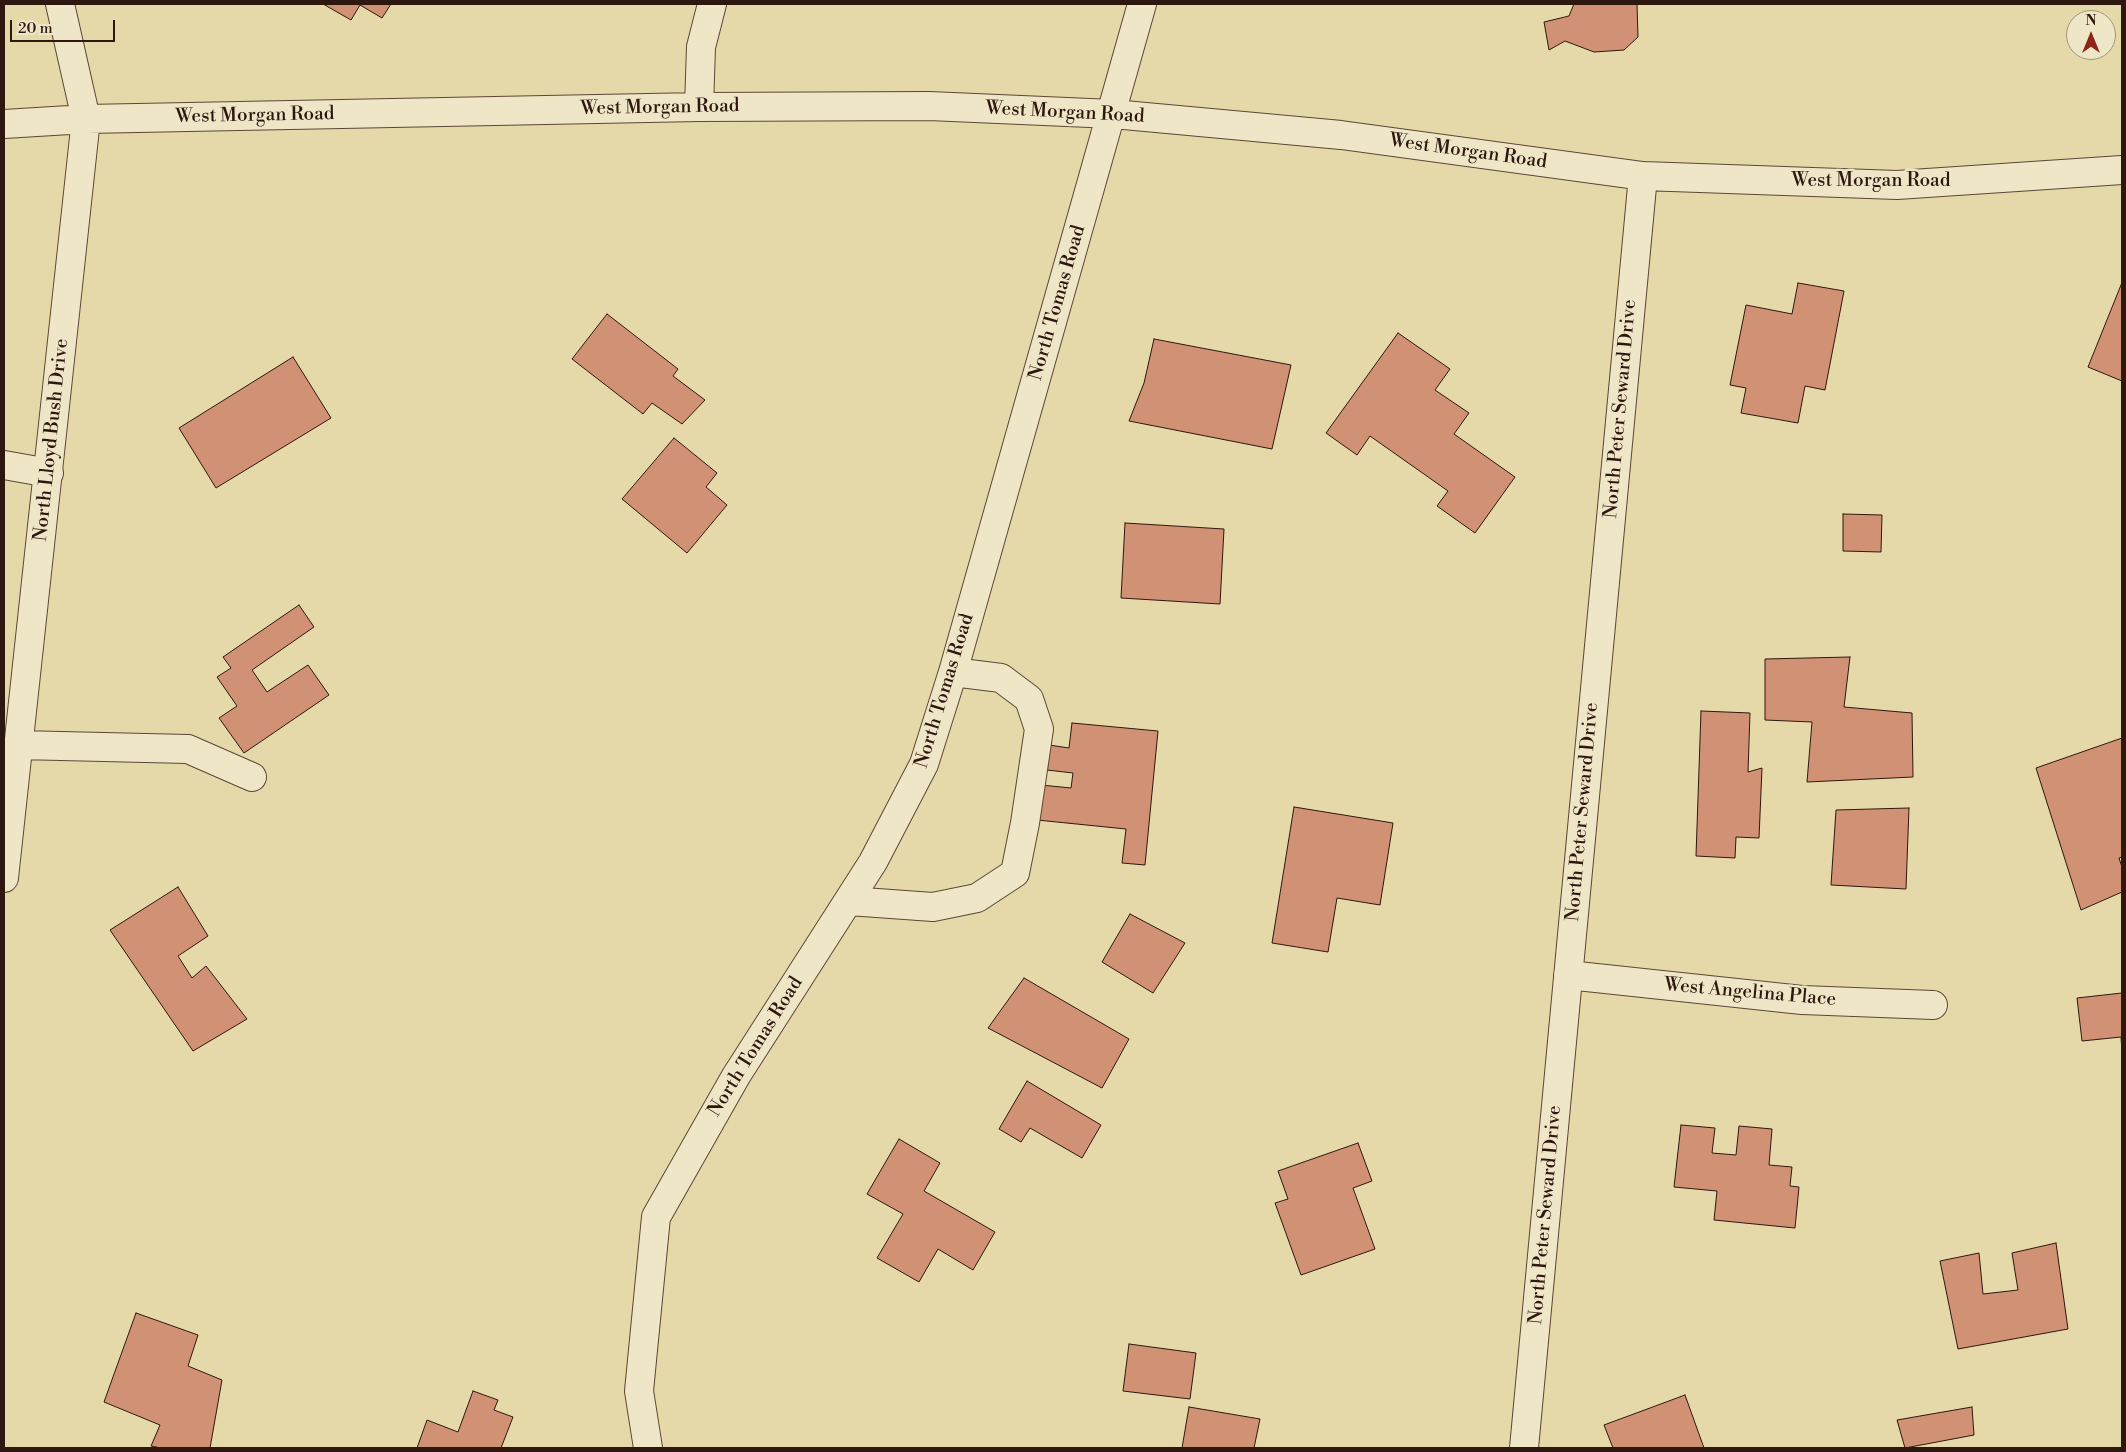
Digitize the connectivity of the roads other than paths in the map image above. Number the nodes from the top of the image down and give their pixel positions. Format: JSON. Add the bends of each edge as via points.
{"nodes":[{"id":1,"x":60,"y":4,"type":"edge"},
{"id":2,"x":712,"y":4,"type":"edge"},
{"id":3,"x":1142,"y":4,"type":"edge"},
{"id":4,"x":699,"y":107,"type":"junction"},
{"id":5,"x":1112,"y":114,"type":"junction"},
{"id":6,"x":86,"y":119,"type":"junction"},
{"id":7,"x":4,"y":124,"type":"edge"},
{"id":8,"x":2122,"y":170,"type":"edge"},
{"id":9,"x":1643,"y":176,"type":"junction"},
{"id":10,"x":4,"y":465,"type":"edge"},
{"id":11,"x":49,"y":473,"type":"junction"},
{"id":12,"x":953,"y":672,"type":"junction"},
{"id":13,"x":20,"y":745,"type":"junction"},
{"id":14,"x":252,"y":777,"type":"dead end"},
{"id":15,"x":4,"y":878,"type":"edge"},
{"id":16,"x":849,"y":901,"type":"junction"},
{"id":17,"x":1568,"y":975,"type":"junction"},
{"id":18,"x":1933,"y":1005,"type":"dead end"},
{"id":19,"x":648,"y":1448,"type":"edge"},
{"id":20,"x":1524,"y":1448,"type":"edge"}],
"edges":[{"from":1,"to":6,"type":"street","name":"North Lloyd Bush Drive"},
{"from":2,"to":4,"type":"street","via":[[701,47]]},
{"from":3,"to":5,"type":"street","name":"North Tomas Road"},
{"from":4,"to":5,"type":"street","name":"West Morgan Road","via":[[929,106]]},
{"from":4,"to":6,"type":"street","name":"West Morgan Road"},
{"from":5,"to":9,"type":"street","name":"West Morgan Road","via":[[1341,135]]},
{"from":5,"to":12,"type":"street","name":"North Tomas Road"},
{"from":6,"to":7,"type":"street","name":"West Morgan Road"},
{"from":6,"to":11,"type":"street","name":"North Lloyd Bush Drive"},
{"from":8,"to":9,"type":"street","name":"West Morgan Road","via":[[1897,185]]},
{"from":9,"to":17,"type":"street","name":"North Peter Seward Drive"},
{"from":10,"to":11,"type":"street"},
{"from":11,"to":13,"type":"street","name":"North Lloyd Bush Drive"},
{"from":12,"to":16,"type":"street","name":"North Tomas Road","via":[[924,764]]},
{"from":12,"to":16,"type":"street","via":[[1001,678],[1029,699],[1039,729],[1014,874],[977,898],[933,907]]},
{"from":13,"to":14,"type":"street","via":[[188,749]]},
{"from":13,"to":15,"type":"street","name":"North Lloyd Bush Drive"},
{"from":16,"to":19,"type":"street","name":"North Tomas Road","via":[[736,1076],[656,1217],[639,1391]]},
{"from":17,"to":18,"type":"street","name":"West Angelina Place","via":[[1802,1000]]},
{"from":17,"to":20,"type":"street","name":"North Peter Seward Drive"}]}
